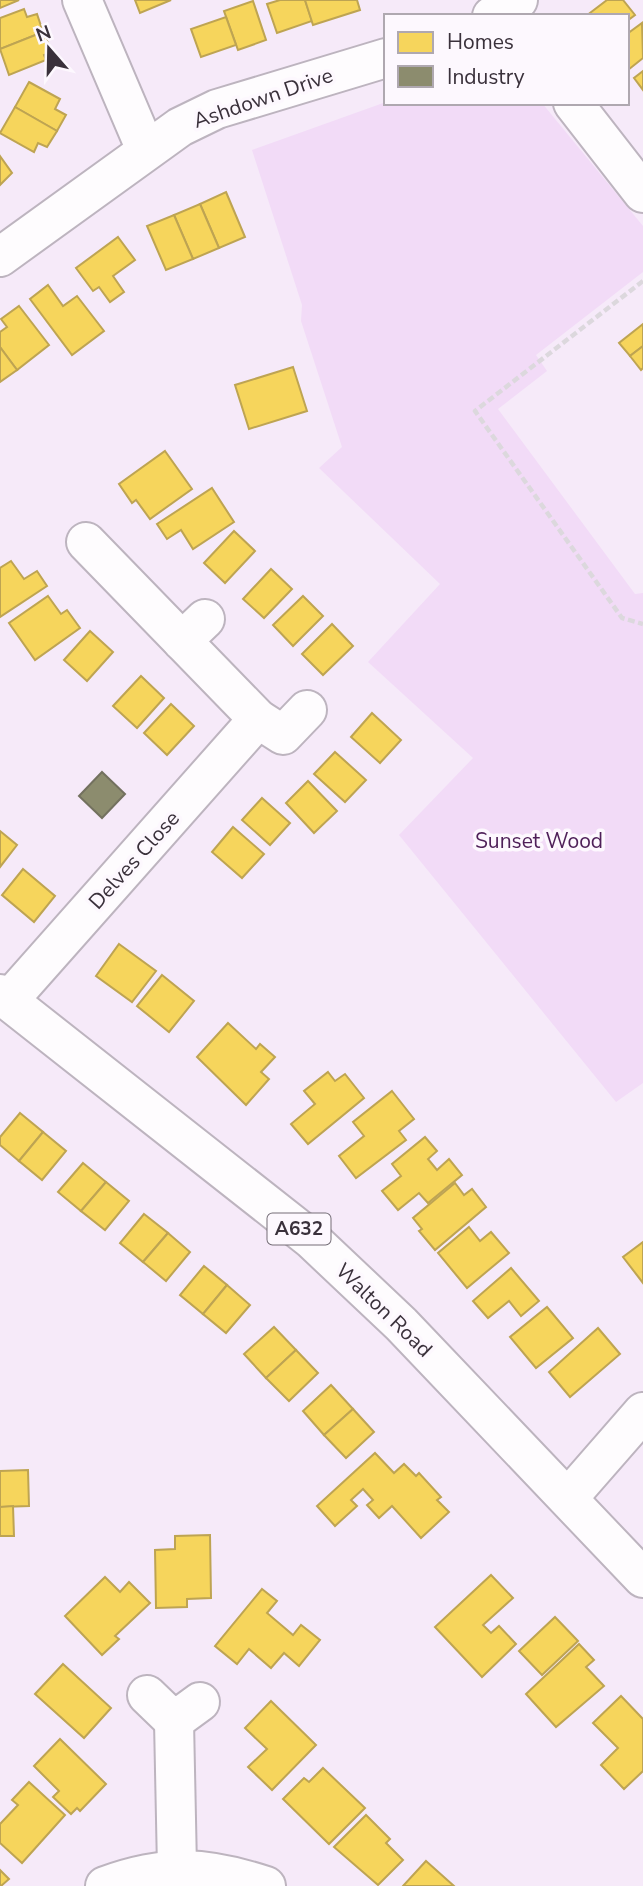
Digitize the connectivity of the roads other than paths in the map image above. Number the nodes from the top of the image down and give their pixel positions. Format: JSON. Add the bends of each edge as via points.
{"nodes":[{"id":1,"x":82,"y":0,"type":"edge"},
{"id":2,"x":384,"y":59,"type":"edge"},
{"id":3,"x":575,"y":105,"type":"edge"},
{"id":4,"x":146,"y":150,"type":"junction"},
{"id":5,"x":643,"y":192,"type":"edge"},
{"id":6,"x":0,"y":257,"type":"edge"},
{"id":7,"x":86,"y":542,"type":"dead end"},
{"id":8,"x":307,"y":710,"type":"dead end"},
{"id":9,"x":258,"y":719,"type":"junction"},
{"id":10,"x":4,"y":997,"type":"edge"},
{"id":11,"x":643,"y":1412,"type":"edge"},
{"id":12,"x":568,"y":1498,"type":"junction"},
{"id":13,"x":643,"y":1578,"type":"edge"},
{"id":14,"x":147,"y":1695,"type":"dead end"},
{"id":15,"x":177,"y":1868,"type":"junction"},
{"id":16,"x":105,"y":1886,"type":"edge"},
{"id":17,"x":266,"y":1886,"type":"edge"}],
"edges":[{"from":1,"to":4,"type":"street"},
{"from":2,"to":4,"type":"street","name":"Ashdown Drive","via":[[216,109]]},
{"from":3,"to":5,"type":"street"},
{"from":4,"to":6,"type":"street","name":"Ashdown Drive"},
{"from":7,"to":9,"type":"street","via":[[194,630]]},
{"from":8,"to":9,"type":"street","via":[[283,735]]},
{"from":9,"to":10,"type":"street","name":"Delves Close"},
{"from":10,"to":12,"type":"street","name":"Walton Road","number":"A632","via":[[311,1239],[401,1324]]},
{"from":11,"to":12,"type":"street"},
{"from":12,"to":13,"type":"street","name":"Walton Road","number":"A632"},
{"from":14,"to":15,"type":"street","via":[[187,1712]]},
{"from":15,"to":16,"type":"street","via":[[137,1874]]},
{"from":15,"to":17,"type":"street","via":[[225,1872]]}]}
